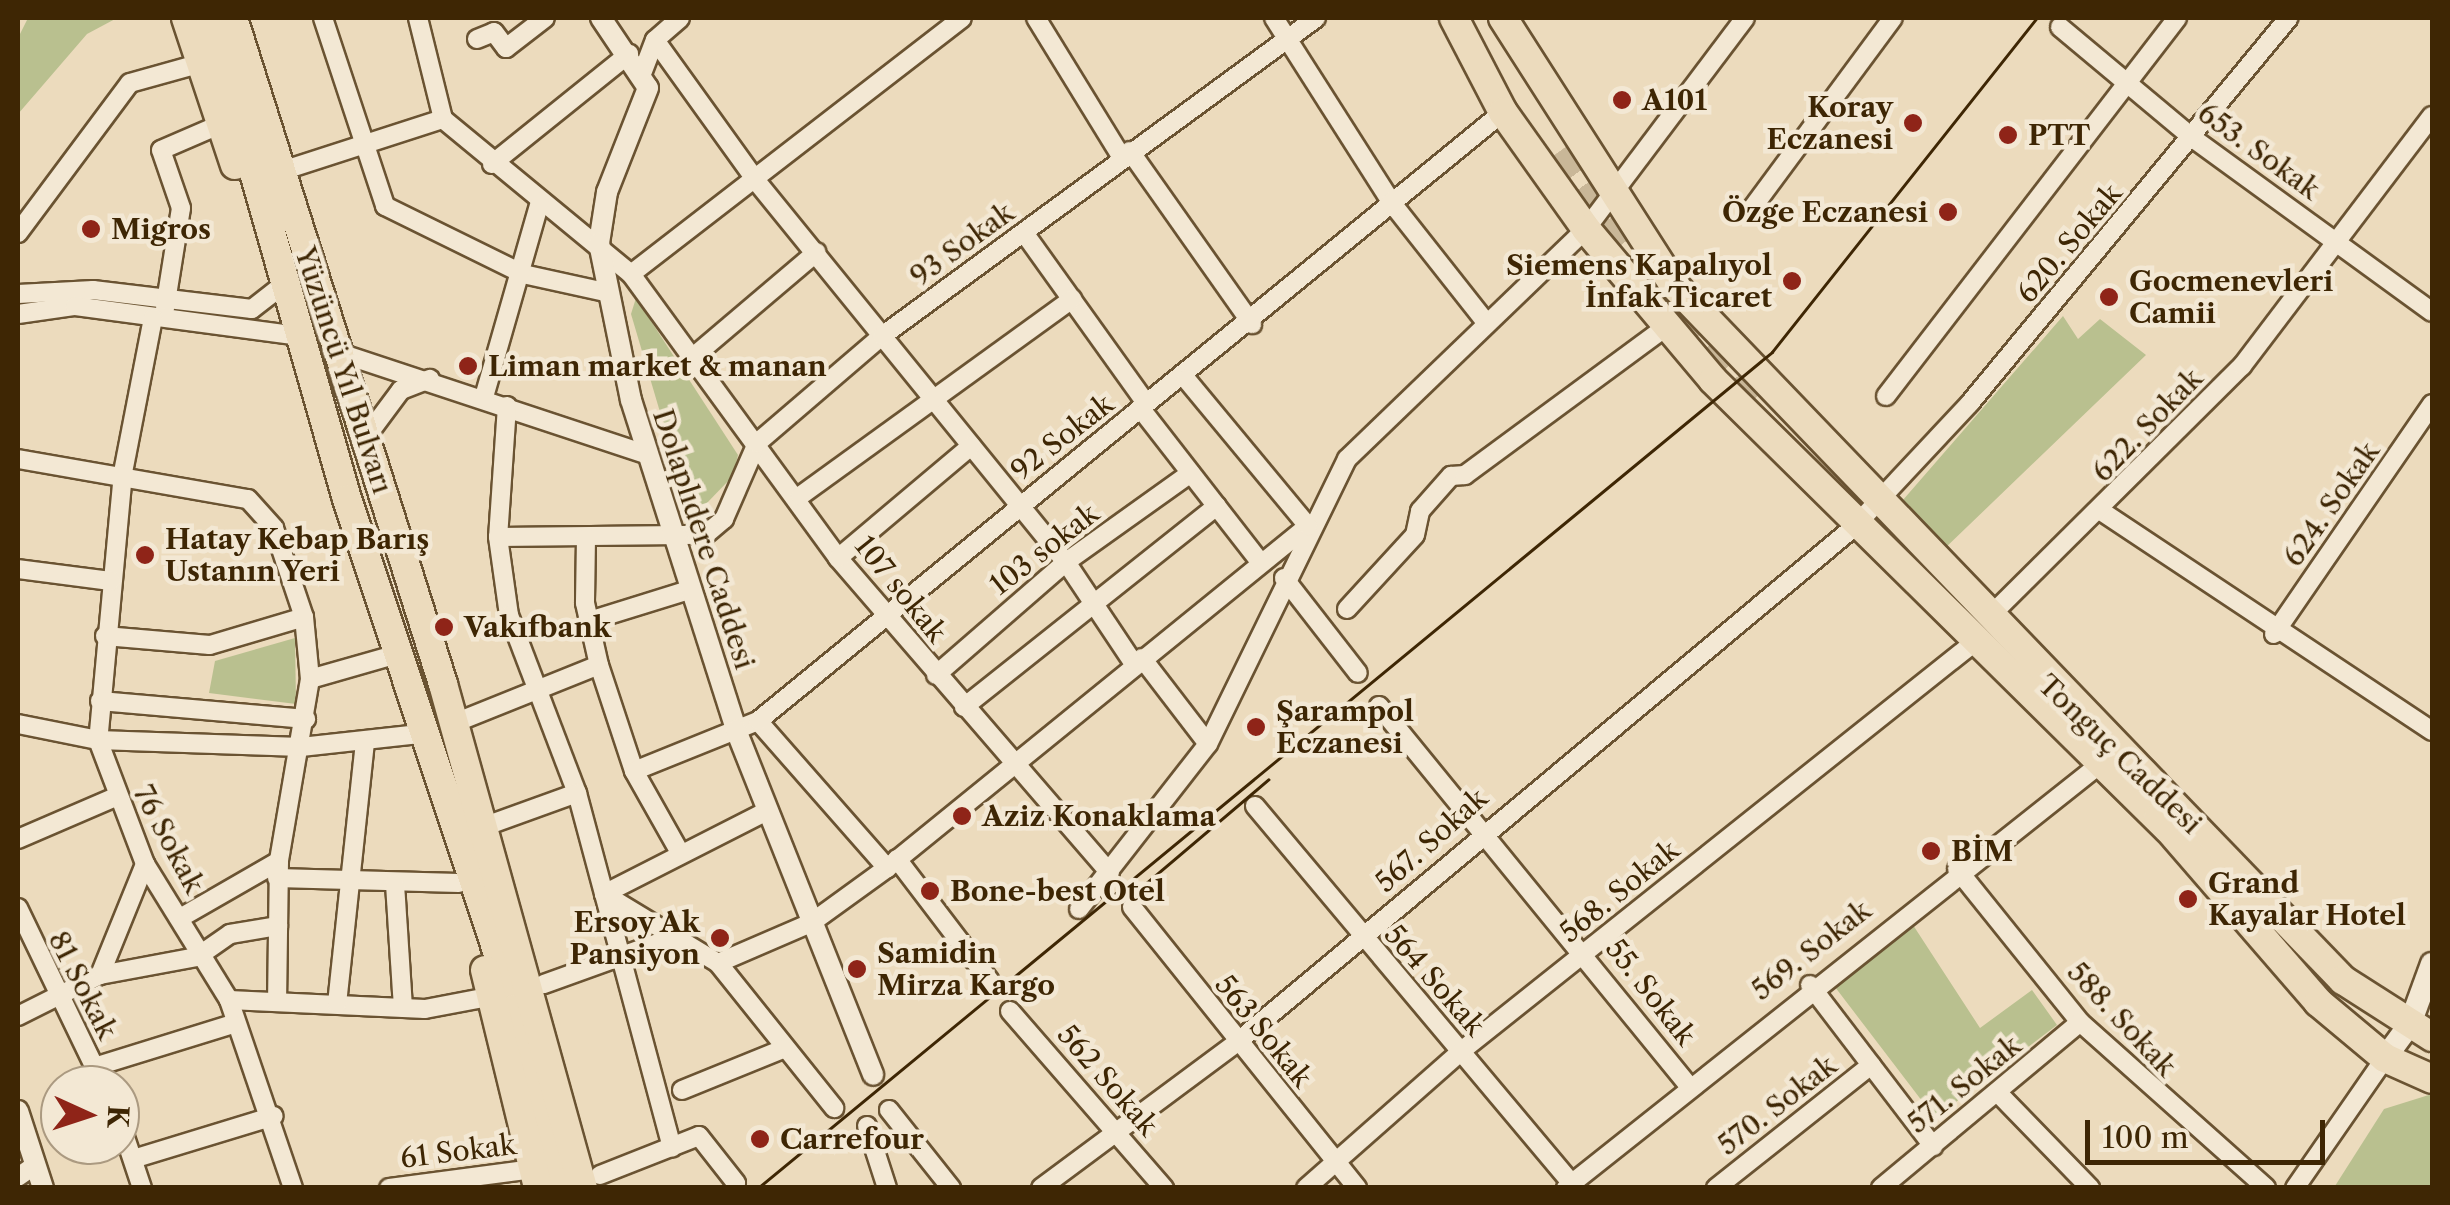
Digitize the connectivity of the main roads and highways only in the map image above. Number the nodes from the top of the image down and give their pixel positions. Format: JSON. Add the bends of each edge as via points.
{"nodes":[{"id":1,"x":186,"y":18,"type":"edge"},
{"id":2,"x":210,"y":18,"type":"edge"},
{"id":3,"x":234,"y":18,"type":"edge"},
{"id":4,"x":250,"y":18,"type":"edge"},
{"id":5,"x":1454,"y":18,"type":"edge"},
{"id":6,"x":1470,"y":18,"type":"edge"},
{"id":7,"x":1484,"y":18,"type":"edge"},
{"id":8,"x":1504,"y":18,"type":"edge"},
{"id":9,"x":1560,"y":155,"type":"junction"},
{"id":10,"x":284,"y":294,"type":"junction"},
{"id":11,"x":349,"y":365,"type":"junction"},
{"id":12,"x":1776,"y":419,"type":"tunnel mouth"},
{"id":13,"x":1838,"y":483,"type":"dead end"},
{"id":14,"x":452,"y":724,"type":"junction"},
{"id":15,"x":418,"y":726,"type":"junction"},
{"id":16,"x":2097,"y":754,"type":"junction"},
{"id":17,"x":2154,"y":784,"type":"junction"},
{"id":18,"x":2432,"y":964,"type":"edge"},
{"id":19,"x":2421,"y":1031,"type":"edge"},
{"id":20,"x":2386,"y":1058,"type":"junction"},
{"id":21,"x":2432,"y":1078,"type":"edge"},
{"id":22,"x":536,"y":1178,"type":"edge"},
{"id":23,"x":595,"y":1183,"type":"edge"},
{"id":24,"x":562,"y":1188,"type":"edge"}],
"edges":[{"from":1,"to":10,"type":"main road"},
{"from":2,"to":10,"type":"main road","name":"Yüzüncü Yıl Bulvarı"},
{"from":3,"to":11,"type":"main road","name":"Yüzüncü Yıl Bulvarı"},
{"from":4,"to":11,"type":"main road"},
{"from":5,"to":9,"type":"main road","via":[[1503,112]]},
{"from":6,"to":9,"type":"main road"},
{"from":7,"to":9,"type":"main road"},
{"from":8,"to":9,"type":"main road"},
{"from":9,"to":16,"type":"main road","via":[[1586,229],[1668,326],[1972,645]]},
{"from":9,"to":17,"type":"main road","via":[[1610,197],[1738,358],[1882,497]]},
{"from":10,"to":15,"type":"main road","name":"Yüzüncü Yıl Bulvarı"},
{"from":11,"to":14,"type":"main road","name":"Yüzüncü Yıl Bulvarı"},
{"from":12,"to":13,"type":"main road"},
{"from":14,"to":23,"type":"main road","name":"Yüzüncü Yıl Bulvarı"},
{"from":14,"to":23,"type":"main road","name":"Yüzüncü Yıl Bulvarı","via":[[494,823]]},
{"from":15,"to":22,"type":"main road","name":"Yüzüncü Yıl Bulvarı"},
{"from":15,"to":24,"type":"main road","name":"Yüzüncü Yıl Bulvarı","via":[[516,1008]]},
{"from":16,"to":17,"type":"main road","name":"Tonguç Caddesi","via":[[1899,544]]},
{"from":16,"to":20,"type":"main road","via":[[2318,1002]]},
{"from":17,"to":19,"type":"main road","name":"Tonguç Caddesi","via":[[2344,980]]},
{"from":18,"to":19,"type":"main road"},
{"from":19,"to":20,"type":"main road"},
{"from":20,"to":21,"type":"main road"}]}
